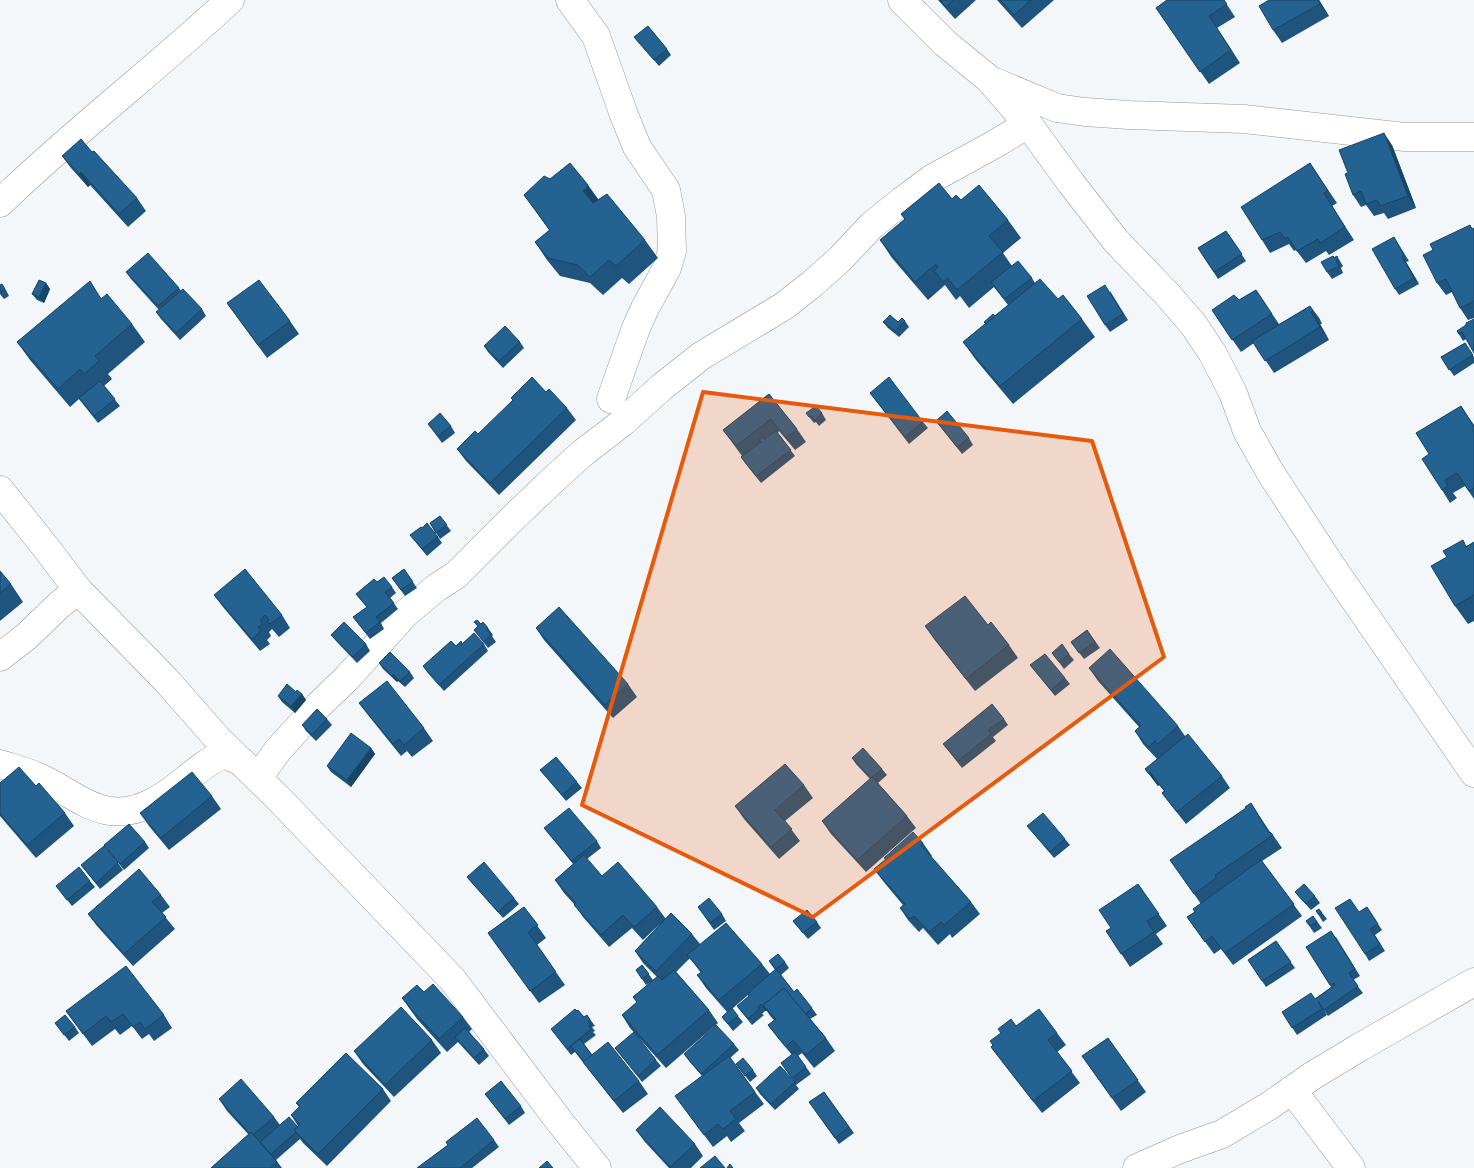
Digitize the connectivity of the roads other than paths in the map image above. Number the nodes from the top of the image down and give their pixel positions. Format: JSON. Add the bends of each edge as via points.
{"nodes":[{"id":1,"x":230,"y":0,"type":"edge"},
{"id":2,"x":570,"y":0,"type":"edge"},
{"id":3,"x":902,"y":0,"type":"edge"},
{"id":4,"x":989,"y":79,"type":"junction"},
{"id":5,"x":1028,"y":124,"type":"junction"},
{"id":6,"x":1474,"y":137,"type":"edge"},
{"id":7,"x":0,"y":203,"type":"edge"},
{"id":8,"x":610,"y":399,"type":"dead end"},
{"id":9,"x":0,"y":490,"type":"edge"},
{"id":10,"x":78,"y":590,"type":"junction"},
{"id":11,"x":0,"y":657,"type":"edge"},
{"id":12,"x":0,"y":764,"type":"edge"},
{"id":13,"x":250,"y":770,"type":"junction"},
{"id":14,"x":1474,"y":774,"type":"edge"},
{"id":15,"x":1474,"y":982,"type":"edge"},
{"id":16,"x":1292,"y":1090,"type":"junction"},
{"id":17,"x":597,"y":1168,"type":"edge"},
{"id":18,"x":1137,"y":1168,"type":"edge"},
{"id":19,"x":1351,"y":1168,"type":"edge"}],
"edges":[{"from":1,"to":7,"type":"street"},
{"from":2,"to":8,"type":"street","via":[[596,36],[637,147],[666,190],[671,216],[672,251],[667,268],[636,328]]},
{"from":3,"to":4,"type":"street","via":[[946,44]]},
{"from":4,"to":5,"type":"street"},
{"from":4,"to":6,"type":"street","via":[[1057,108],[1085,112],[1244,119],[1405,138]]},
{"from":5,"to":13,"type":"street","via":[[933,178],[902,200],[872,225],[840,260],[784,306],[701,356],[663,386],[556,477],[456,575],[405,614],[285,742]]},
{"from":5,"to":14,"type":"street","via":[[1116,241],[1198,332],[1213,354],[1233,393],[1247,431],[1270,472]]},
{"from":9,"to":10,"type":"street"},
{"from":10,"to":11,"type":"street"},
{"from":10,"to":13,"type":"street"},
{"from":12,"to":13,"type":"street","via":[[36,775],[101,810],[116,813],[133,811],[155,801],[179,786],[202,765],[224,754]]},
{"from":13,"to":17,"type":"street","via":[[452,979]]},
{"from":15,"to":16,"type":"street"},
{"from":16,"to":18,"type":"street","via":[[1222,1134],[1180,1148]]},
{"from":16,"to":19,"type":"street"}]}
